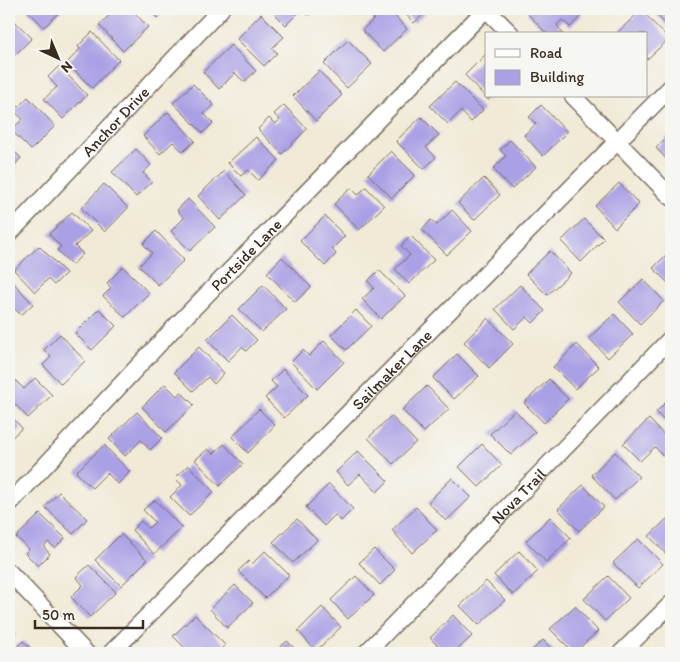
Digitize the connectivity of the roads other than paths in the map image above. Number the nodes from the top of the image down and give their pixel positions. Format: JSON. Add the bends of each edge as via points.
{"nodes":[{"id":1,"x":221,"y":9,"type":"edge"},
{"id":2,"x":486,"y":9,"type":"edge"},
{"id":3,"x":509,"y":32,"type":"edge"},
{"id":4,"x":671,"y":87,"type":"edge"},
{"id":5,"x":575,"y":98,"type":"edge"},
{"id":6,"x":618,"y":141,"type":"junction"},
{"id":7,"x":671,"y":197,"type":"edge"},
{"id":8,"x":9,"y":234,"type":"edge"},
{"id":9,"x":671,"y":338,"type":"edge"},
{"id":10,"x":9,"y":504,"type":"edge"},
{"id":11,"x":9,"y":572,"type":"edge"},
{"id":12,"x":671,"y":604,"type":"edge"},
{"id":13,"x":86,"y":653,"type":"edge"},
{"id":14,"x":111,"y":653,"type":"edge"},
{"id":15,"x":366,"y":653,"type":"edge"},
{"id":16,"x":622,"y":653,"type":"edge"}],
"edges":[{"from":1,"to":8,"type":"street","name":"Anchor Drive"},
{"from":2,"to":3,"type":"street"},
{"from":2,"to":10,"type":"street","name":"Portside Lane","via":[[174,328]]},
{"from":4,"to":6,"type":"street","name":"Sailmaker Lane"},
{"from":5,"to":6,"type":"street"},
{"from":6,"to":7,"type":"street"},
{"from":6,"to":14,"type":"street","name":"Sailmaker Lane"},
{"from":9,"to":15,"type":"street","name":"Nova Trail"},
{"from":11,"to":13,"type":"street"},
{"from":12,"to":16,"type":"street"}]}
